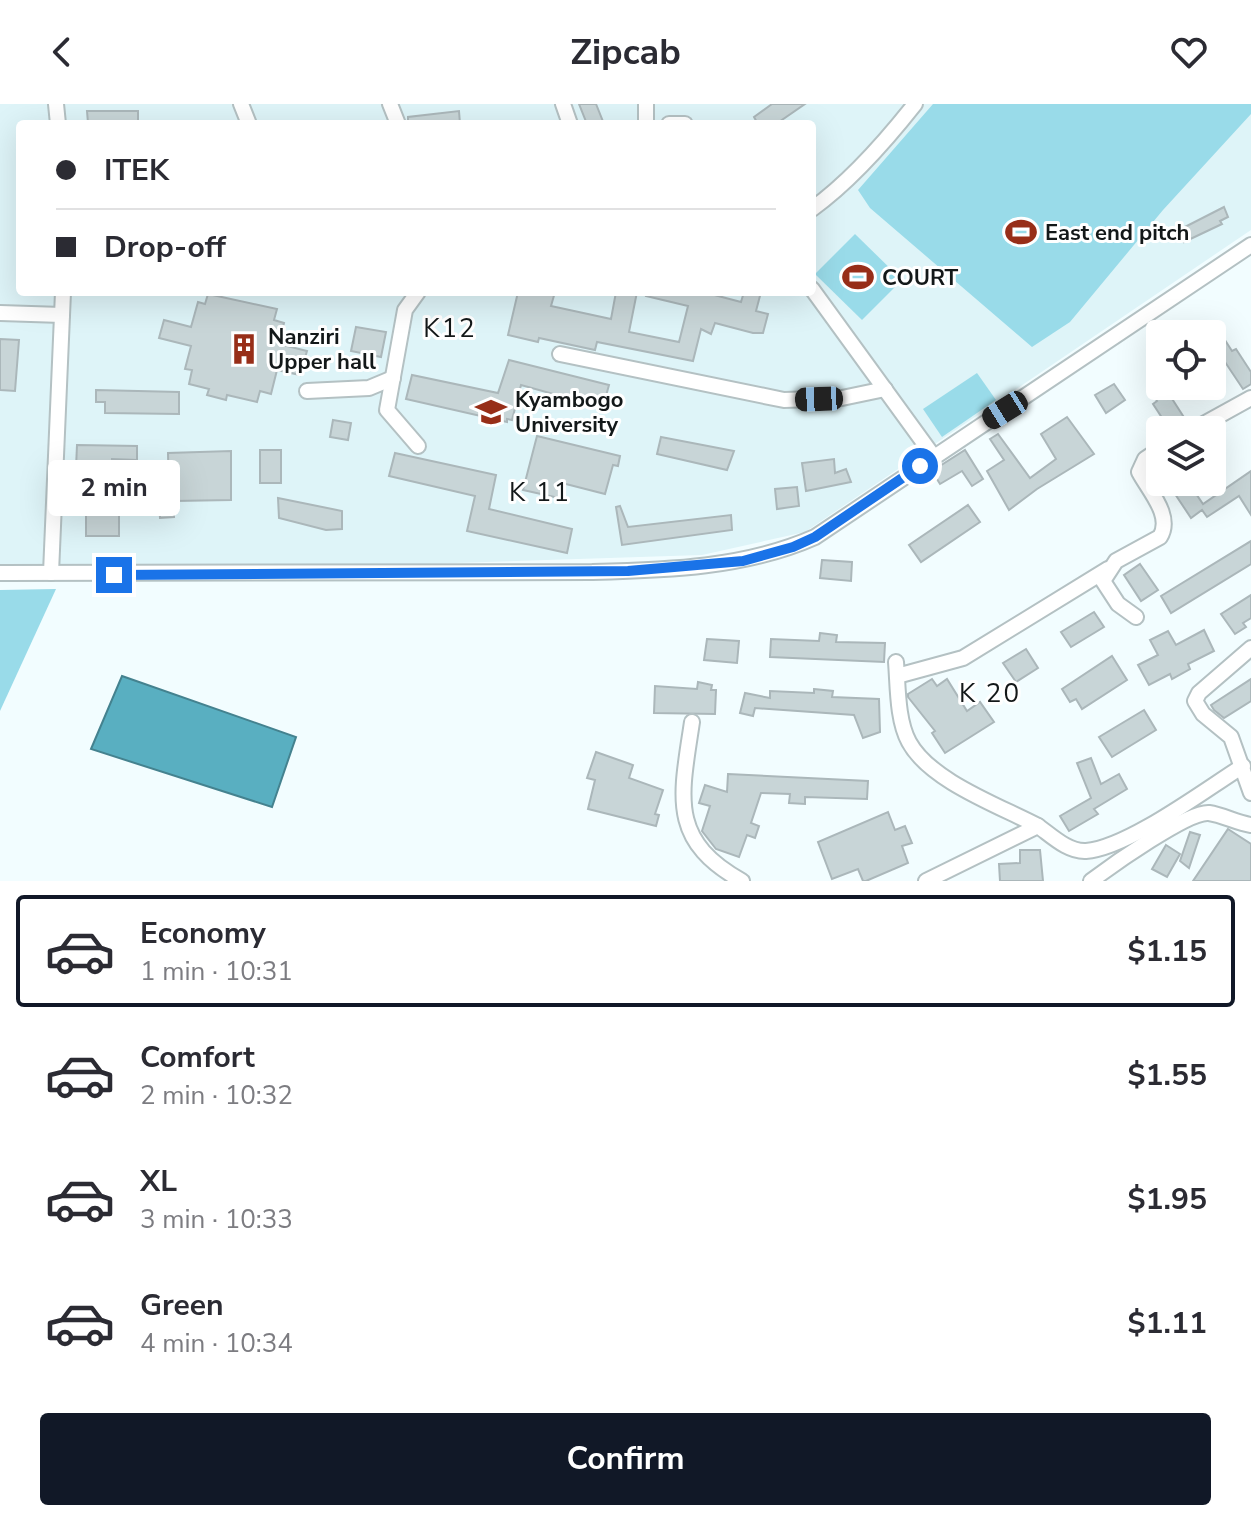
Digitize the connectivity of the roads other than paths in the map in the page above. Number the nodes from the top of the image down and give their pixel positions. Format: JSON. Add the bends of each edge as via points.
{"nodes":[{"id":1,"x":915,"y":104,"type":"edge"},
{"id":2,"x":816,"y":206,"type":"edge"},
{"id":3,"x":1251,"y":245,"type":"edge"},
{"id":4,"x":816,"y":294,"type":"edge"},
{"id":5,"x":63,"y":296,"type":"edge"},
{"id":6,"x":415,"y":296,"type":"edge"},
{"id":7,"x":0,"y":313,"type":"edge"},
{"id":8,"x":62,"y":315,"type":"junction"},
{"id":9,"x":560,"y":354,"type":"dead end"},
{"id":10,"x":393,"y":378,"type":"junction"},
{"id":11,"x":885,"y":389,"type":"junction"},
{"id":12,"x":307,"y":391,"type":"dead end"},
{"id":13,"x":1251,"y":398,"type":"edge"},
{"id":14,"x":1218,"y":416,"type":"edge"},
{"id":15,"x":418,"y":446,"type":"dead end"},
{"id":16,"x":934,"y":457,"type":"junction"},
{"id":17,"x":1146,"y":458,"type":"edge"},
{"id":18,"x":1146,"y":485,"type":"edge"},
{"id":19,"x":1152,"y":496,"type":"edge"},
{"id":20,"x":1108,"y":569,"type":"junction"},
{"id":21,"x":0,"y":573,"type":"edge"},
{"id":22,"x":51,"y":573,"type":"junction"},
{"id":23,"x":1136,"y":617,"type":"dead end"},
{"id":24,"x":1251,"y":648,"type":"edge"},
{"id":25,"x":692,"y":722,"type":"dead end"},
{"id":26,"x":1243,"y":766,"type":"junction"},
{"id":27,"x":1251,"y":793,"type":"edge"},
{"id":28,"x":1251,"y":825,"type":"edge"},
{"id":29,"x":1038,"y":826,"type":"junction"},
{"id":30,"x":742,"y":881,"type":"edge"},
{"id":31,"x":926,"y":881,"type":"edge"},
{"id":32,"x":1091,"y":881,"type":"edge"}],
"edges":[{"from":1,"to":2,"type":"street"},
{"from":3,"to":16,"type":"street"},
{"from":4,"to":11,"type":"street"},
{"from":5,"to":8,"type":"street"},
{"from":6,"to":10,"type":"street","via":[[405,310]]},
{"from":7,"to":8,"type":"street"},
{"from":8,"to":22,"type":"street"},
{"from":9,"to":11,"type":"street","via":[[784,400],[842,398]]},
{"from":10,"to":12,"type":"street","via":[[369,388]]},
{"from":10,"to":15,"type":"street","via":[[387,410]]},
{"from":11,"to":16,"type":"street"},
{"from":13,"to":14,"type":"street"},
{"from":16,"to":22,"type":"street","via":[[815,537],[743,561],[604,572]]},
{"from":17,"to":18,"type":"street","via":[[1139,472]]},
{"from":19,"to":20,"type":"street","via":[[1163,516],[1160,537]]},
{"from":20,"to":23,"type":"street","via":[[1105,588]]},
{"from":20,"to":29,"type":"street","via":[[963,658],[897,669],[902,720],[909,742],[926,762]]},
{"from":21,"to":22,"type":"street"},
{"from":24,"to":26,"type":"street","via":[[1195,701],[1231,737]]},
{"from":25,"to":30,"type":"street","via":[[684,774],[685,820],[707,857]]},
{"from":26,"to":27,"type":"street"},
{"from":26,"to":29,"type":"street","via":[[1102,848],[1072,849]]},
{"from":28,"to":32,"type":"street","via":[[1200,814]]},
{"from":29,"to":31,"type":"street"}]}
